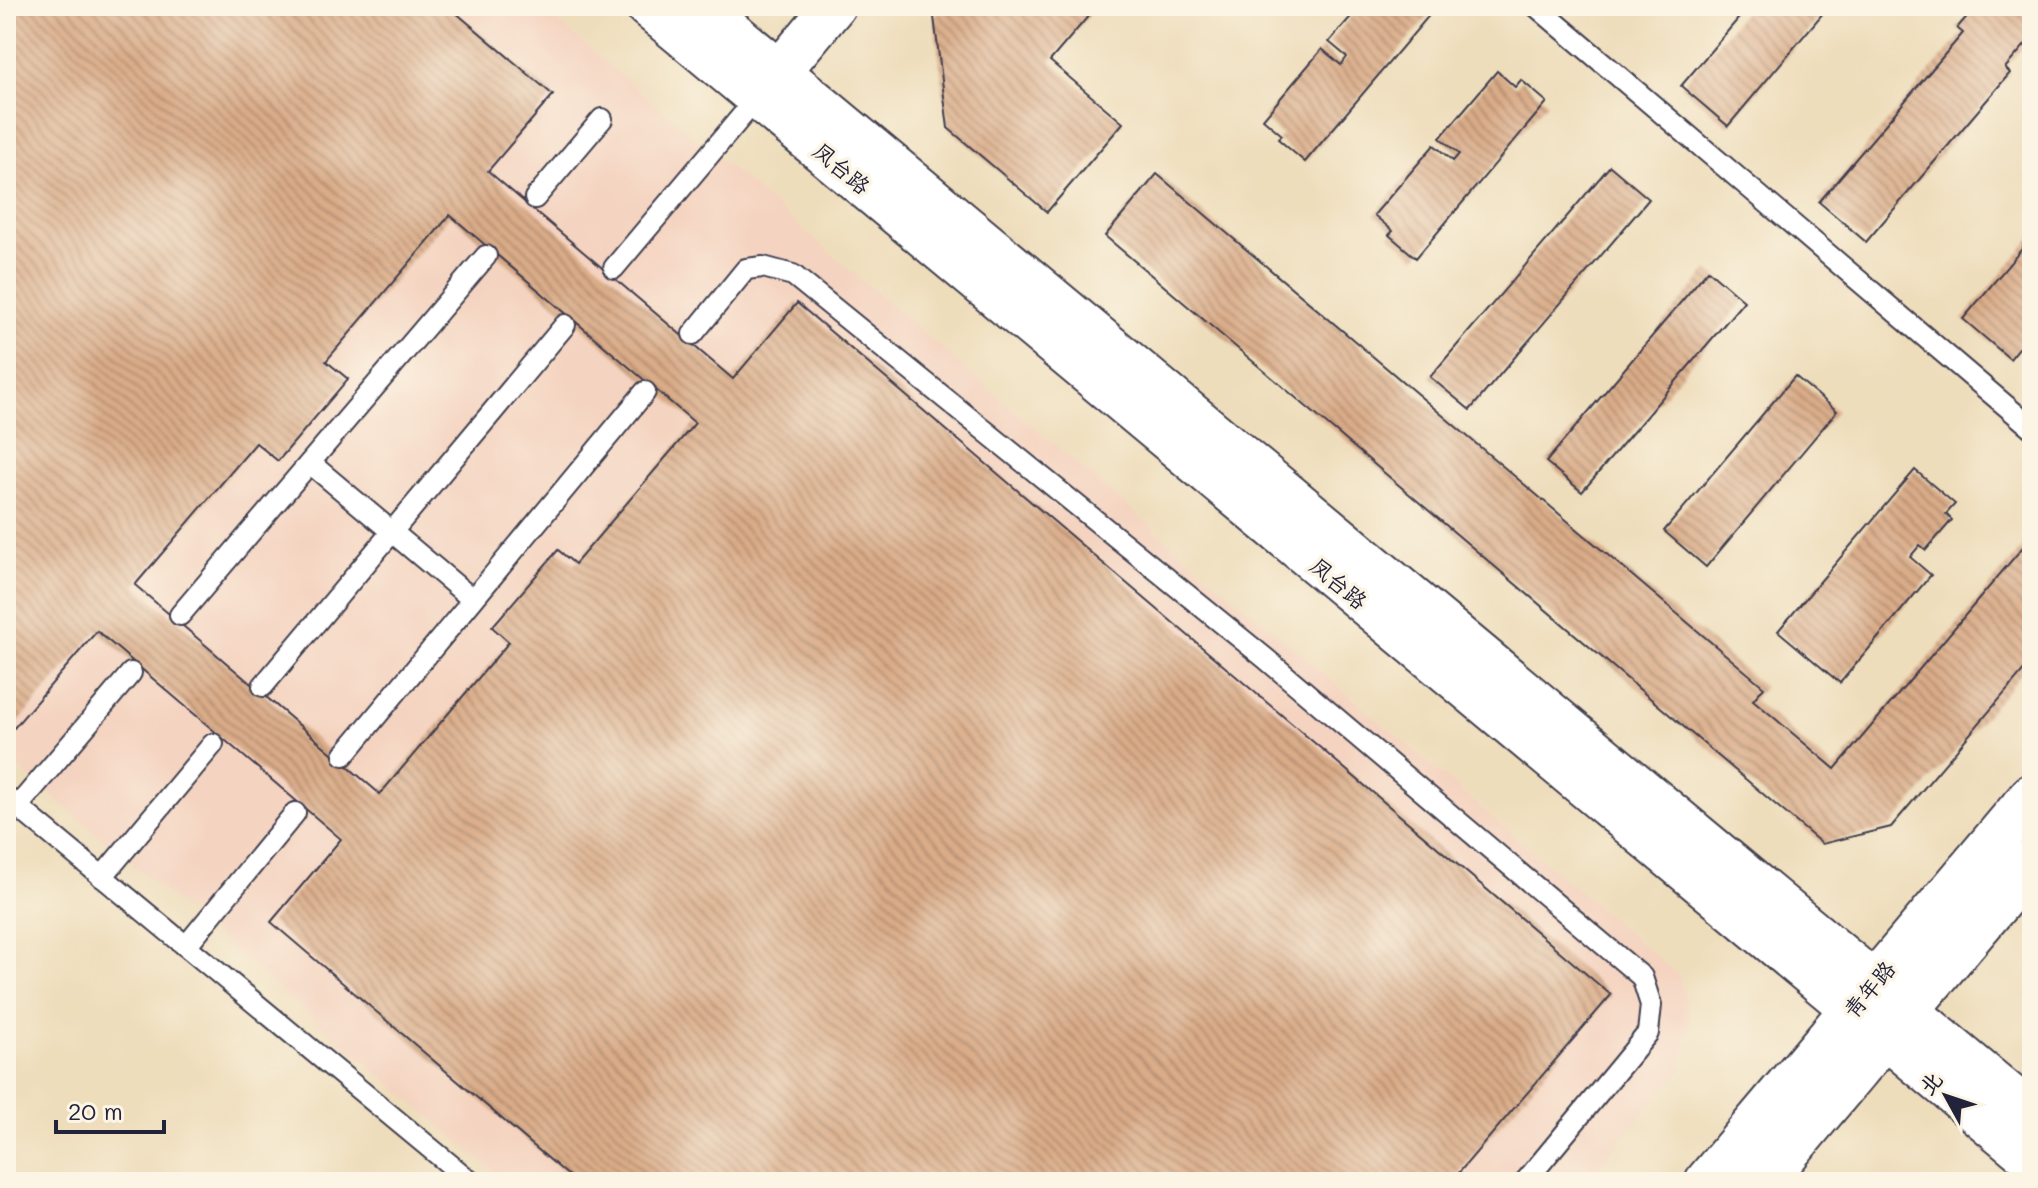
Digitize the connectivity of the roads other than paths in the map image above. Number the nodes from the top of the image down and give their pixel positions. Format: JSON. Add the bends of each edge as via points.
{"nodes":[{"id":1,"x":647,"y":6,"type":"edge"},
{"id":2,"x":701,"y":6,"type":"edge"},
{"id":3,"x":834,"y":6,"type":"edge"},
{"id":4,"x":1536,"y":6,"type":"edge"},
{"id":5,"x":768,"y":84,"type":"junction"},
{"id":6,"x":602,"y":119,"type":"dead end"},
{"id":7,"x":535,"y":198,"type":"dead end"},
{"id":8,"x":486,"y":256,"type":"dead end"},
{"id":9,"x":614,"y":268,"type":"dead end"},
{"id":10,"x":565,"y":325,"type":"dead end"},
{"id":11,"x":693,"y":334,"type":"dead end"},
{"id":12,"x":645,"y":392,"type":"dead end"},
{"id":13,"x":2032,"y":428,"type":"edge"},
{"id":14,"x":310,"y":463,"type":"junction"},
{"id":15,"x":392,"y":532,"type":"junction"},
{"id":16,"x":472,"y":599,"type":"junction"},
{"id":17,"x":180,"y":615,"type":"dead end"},
{"id":18,"x":131,"y":673,"type":"dead end"},
{"id":19,"x":263,"y":686,"type":"dead end"},
{"id":20,"x":213,"y":744,"type":"dead end"},
{"id":21,"x":344,"y":755,"type":"dead end"},
{"id":22,"x":2032,"y":796,"type":"edge"},
{"id":23,"x":12,"y":802,"type":"edge"},
{"id":24,"x":295,"y":813,"type":"dead end"},
{"id":25,"x":2032,"y":862,"type":"edge"},
{"id":26,"x":102,"y":877,"type":"junction"},
{"id":27,"x":186,"y":946,"type":"junction"},
{"id":28,"x":1863,"y":996,"type":"junction"},
{"id":29,"x":1896,"y":1024,"type":"junction"},
{"id":30,"x":2032,"y":1114,"type":"edge"},
{"id":31,"x":2032,"y":1159,"type":"edge"},
{"id":32,"x":471,"y":1182,"type":"edge"},
{"id":33,"x":1525,"y":1182,"type":"edge"},
{"id":34,"x":1707,"y":1182,"type":"edge"},
{"id":35,"x":1762,"y":1182,"type":"edge"}],
"edges":[{"from":1,"to":5,"type":"street","name":"凤台路"},
{"from":2,"to":5,"type":"street","name":"凤台路"},
{"from":3,"to":5,"type":"street"},
{"from":4,"to":13,"type":"lane"},
{"from":5,"to":9,"type":"lane"},
{"from":5,"to":28,"type":"street","name":"凤台路"},
{"from":6,"to":7,"type":"lane"},
{"from":8,"to":14,"type":"lane"},
{"from":10,"to":15,"type":"lane"},
{"from":11,"to":33,"type":"lane","via":[[746,269],[763,267],[793,275],[1265,658],[1642,977],[1651,1005],[1648,1033]]},
{"from":12,"to":16,"type":"lane"},
{"from":14,"to":15,"type":"lane"},
{"from":14,"to":17,"type":"lane"},
{"from":15,"to":16,"type":"lane"},
{"from":15,"to":19,"type":"lane"},
{"from":16,"to":21,"type":"lane"},
{"from":18,"to":23,"type":"lane"},
{"from":20,"to":26,"type":"lane"},
{"from":22,"to":28,"type":"street","name":"青年路"},
{"from":23,"to":26,"type":"lane"},
{"from":24,"to":27,"type":"lane"},
{"from":25,"to":29,"type":"street","name":"青年路"},
{"from":26,"to":27,"type":"lane"},
{"from":27,"to":32,"type":"lane"},
{"from":28,"to":29,"type":"street","name":"凤台路"},
{"from":28,"to":34,"type":"street","name":"青年路"},
{"from":29,"to":30,"type":"street","name":"凤台路"},
{"from":29,"to":31,"type":"street","name":"凤台路"},
{"from":29,"to":35,"type":"street","name":"青年路"}]}
